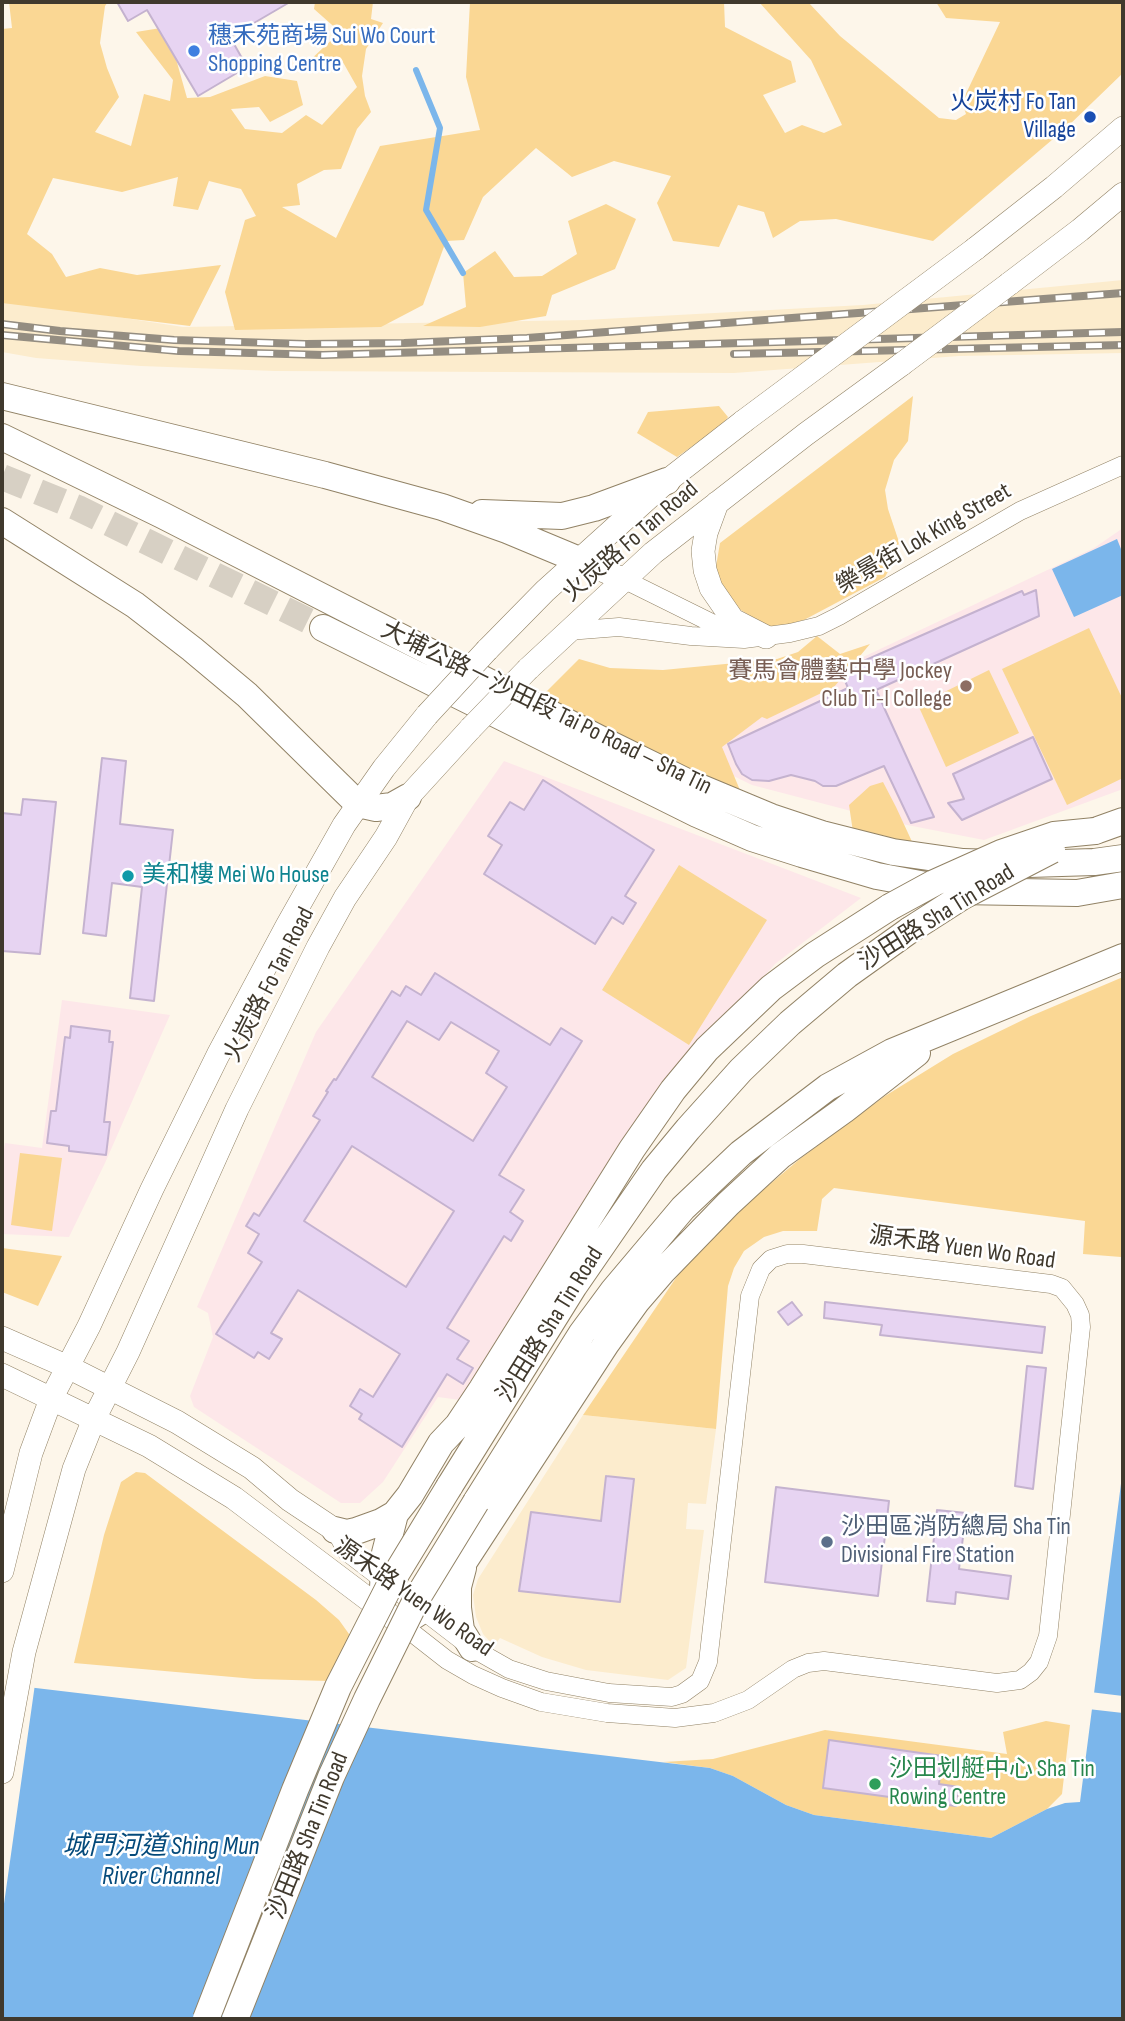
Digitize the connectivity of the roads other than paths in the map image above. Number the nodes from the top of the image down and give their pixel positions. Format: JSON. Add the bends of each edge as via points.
{"nodes":[{"id":1,"x":1123,"y":128,"type":"edge"},
{"id":2,"x":1123,"y":194,"type":"edge"},
{"id":3,"x":2,"y":396,"type":"edge"},
{"id":4,"x":2,"y":437,"type":"edge"},
{"id":5,"x":1123,"y":465,"type":"edge"},
{"id":6,"x":667,"y":481,"type":"junction"},
{"id":7,"x":717,"y":503,"type":"junction"},
{"id":8,"x":456,"y":512,"type":"junction"},
{"id":9,"x":2,"y":521,"type":"edge"},
{"id":10,"x":579,"y":560,"type":"junction"},
{"id":11,"x":625,"y":580,"type":"junction"},
{"id":12,"x":323,"y":628,"type":"tunnel mouth"},
{"id":13,"x":568,"y":632,"type":"junction"},
{"id":14,"x":755,"y":638,"type":"junction"},
{"id":15,"x":408,"y":797,"type":"junction"},
{"id":16,"x":358,"y":804,"type":"junction"},
{"id":17,"x":1123,"y":821,"type":"edge"},
{"id":18,"x":1095,"y":831,"type":"junction"},
{"id":19,"x":1123,"y":858,"type":"edge"},
{"id":20,"x":1123,"y":885,"type":"edge"},
{"id":21,"x":1123,"y":957,"type":"edge"},
{"id":22,"x":2,"y":1338,"type":"edge"},
{"id":23,"x":68,"y":1367,"type":"junction"},
{"id":24,"x":2,"y":1376,"type":"edge"},
{"id":25,"x":110,"y":1389,"type":"junction"},
{"id":26,"x":51,"y":1399,"type":"junction"},
{"id":27,"x":94,"y":1419,"type":"junction"},
{"id":28,"x":424,"y":1472,"type":"junction"},
{"id":29,"x":395,"y":1514,"type":"junction"},
{"id":30,"x":482,"y":1514,"type":"junction"},
{"id":31,"x":335,"y":1530,"type":"junction"},
{"id":32,"x":464,"y":1563,"type":"junction"},
{"id":33,"x":2,"y":1571,"type":"edge"},
{"id":34,"x":382,"y":1580,"type":"junction"},
{"id":35,"x":401,"y":1615,"type":"junction"},
{"id":36,"x":472,"y":1648,"type":"junction"},
{"id":37,"x":2,"y":1772,"type":"edge"},
{"id":38,"x":206,"y":2019,"type":"edge"},
{"id":39,"x":236,"y":2019,"type":"edge"}],
"edges":[{"from":1,"to":6,"type":"main road","name":"火炭路 Fo Tan Road","bridge":true,"via":[[975,249]]},
{"from":2,"to":7,"type":"main road","name":"火炭路 Fo Tan Road","bridge":true},
{"from":3,"to":8,"type":"highway"},
{"from":4,"to":19,"type":"highway","name":"大埔公路－沙田段 Tai Po Road – Sha Tin","via":[[652,765],[771,817],[893,852],[963,862],[1029,864]]},
{"from":5,"to":14,"type":"street","name":"樂景街 Lok King Street","via":[[988,528],[819,626]]},
{"from":6,"to":8,"type":"highway","via":[[562,516]]},
{"from":6,"to":10,"type":"main road","name":"火炭路 Fo Tan Road"},
{"from":7,"to":11,"type":"main road","name":"火炭路 Fo Tan Road"},
{"from":7,"to":14,"type":"main road","via":[[706,533],[705,570],[711,588],[733,620]]},
{"from":8,"to":10,"type":"highway"},
{"from":9,"to":16,"type":"highway","via":[[105,585],[192,649],[247,695]]},
{"from":10,"to":11,"type":"main road"},
{"from":10,"to":16,"type":"main road","name":"火炭路 Fo Tan Road","bridge":true,"via":[[427,715]]},
{"from":11,"to":13,"type":"main road","name":"火炭路 Fo Tan Road"},
{"from":11,"to":14,"type":"street"},
{"from":12,"to":20,"type":"highway","name":"大埔公路－沙田段 Tai Po Road – Sha Tin","via":[[752,838],[877,876],[958,891],[1077,893]]},
{"from":13,"to":14,"type":"street","name":"樂景街 Lok King Street","via":[[619,627]]},
{"from":13,"to":15,"type":"main road","name":"火炭路 Fo Tan Road","bridge":true},
{"from":15,"to":16,"type":"highway","via":[[392,806]]},
{"from":15,"to":25,"type":"main road","name":"火炭路 Fo Tan Road","via":[[312,959],[237,1109]]},
{"from":16,"to":23,"type":"main road","name":"火炭路 Fo Tan Road","via":[[218,1055]]},
{"from":17,"to":18,"type":"highway","name":"沙田路 Sha Tin Road"},
{"from":18,"to":28,"type":"highway","bridge":true,"via":[[1054,835],[934,883],[815,955],[727,1028],[632,1149],[482,1389]]},
{"from":18,"to":38,"type":"highway","name":"沙田路 Sha Tin Road","bridge":true,"via":[[963,896],[847,975],[714,1098],[673,1147],[574,1286],[393,1578],[338,1687]]},
{"from":21,"to":30,"type":"highway","name":"沙田路 Sha Tin Road","via":[[906,1045],[828,1087],[758,1139],[702,1188],[582,1333]]},
{"from":22,"to":23,"type":"main road","name":"源禾路 Yuen Wo Road"},
{"from":23,"to":25,"type":"main road","name":"源禾路 Yuen Wo Road"},
{"from":23,"to":26,"type":"main road","name":"火炭路 Fo Tan Road"},
{"from":24,"to":26,"type":"main road","name":"源禾路 Yuen Wo Road"},
{"from":25,"to":27,"type":"main road","name":"火炭路 Fo Tan Road"},
{"from":25,"to":31,"type":"main road","name":"源禾路 Yuen Wo Road","via":[[177,1422],[252,1468]]},
{"from":26,"to":27,"type":"main road","name":"源禾路 Yuen Wo Road"},
{"from":26,"to":33,"type":"main road","name":"火炭路 Fo Tan Road","via":[[31,1453]]},
{"from":27,"to":35,"type":"main road","name":"源禾路 Yuen Wo Road","via":[[234,1498]]},
{"from":27,"to":37,"type":"main road","name":"火炭路 Fo Tan Road","via":[[74,1469],[24,1652]]},
{"from":28,"to":29,"type":"highway"},
{"from":28,"to":30,"type":"highway","via":[[430,1506],[452,1529],[474,1532]]},
{"from":29,"to":31,"type":"highway","via":[[356,1531]]},
{"from":29,"to":34,"type":"highway"},
{"from":30,"to":32,"type":"highway"},
{"from":30,"to":39,"type":"highway","name":"沙田路 Sha Tin Road","bridge":true,"via":[[416,1600],[367,1699],[331,1777]]},
{"from":31,"to":34,"type":"street","name":"源禾路 Yuen Wo Road","via":[[347,1552]]},
{"from":32,"to":35,"type":"highway","via":[[437,1597]]},
{"from":32,"to":36,"type":"highway","via":[[458,1608],[461,1630]]},
{"from":34,"to":35,"type":"highway"},
{"from":34,"to":35,"type":"street","name":"源禾路 Yuen Wo Road"},
{"from":35,"to":36,"type":"street","name":"源禾路 Yuen Wo Road"},
{"from":35,"to":36,"type":"street","name":"源禾路 Yuen Wo Road","via":[[447,1660],[473,1675],[541,1702],[607,1713],[675,1718],[714,1713],[748,1700],[808,1662],[997,1683],[1020,1680],[1038,1662],[1048,1636],[1081,1327],[1075,1304],[1062,1288],[1052,1284],[803,1254],[771,1259],[761,1269],[750,1296],[714,1620],[708,1662],[700,1681],[672,1697],[609,1693],[545,1681],[509,1669]]}]}
